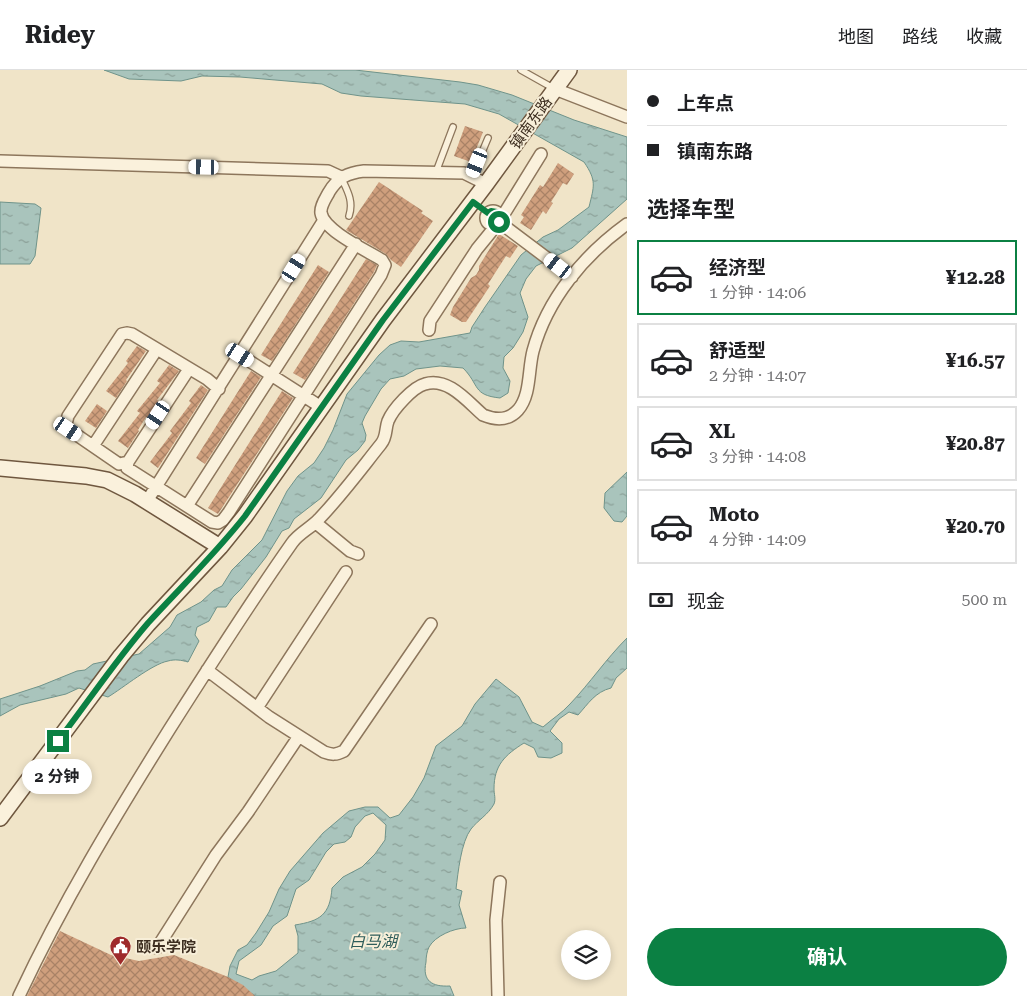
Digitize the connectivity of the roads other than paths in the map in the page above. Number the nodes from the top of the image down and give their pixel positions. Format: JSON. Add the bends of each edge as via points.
{"nodes":[{"id":1,"x":521,"y":70,"type":"edge"},
{"id":2,"x":569,"y":70,"type":"edge"},
{"id":3,"x":553,"y":92,"type":"junction"},
{"id":4,"x":627,"y":117,"type":"edge"},
{"id":5,"x":453,"y":126,"type":"dead end"},
{"id":6,"x":488,"y":138,"type":"dead end"},
{"id":7,"x":541,"y":154,"type":"dead end"},
{"id":8,"x":0,"y":161,"type":"edge"},
{"id":9,"x":436,"y":172,"type":"junction"},
{"id":10,"x":472,"y":176,"type":"junction"},
{"id":11,"x":341,"y":177,"type":"junction"},
{"id":12,"x":486,"y":184,"type":"junction"},
{"id":13,"x":473,"y":202,"type":"junction"},
{"id":14,"x":349,"y":216,"type":"dead end"},
{"id":15,"x":324,"y":220,"type":"junction"},
{"id":16,"x":499,"y":222,"type":"junction"},
{"id":17,"x":627,"y":224,"type":"edge"},
{"id":18,"x":356,"y":244,"type":"junction"},
{"id":19,"x":572,"y":277,"type":"junction"},
{"id":20,"x":429,"y":330,"type":"dead end"},
{"id":21,"x":156,"y":349,"type":"junction"},
{"id":22,"x":240,"y":355,"type":"junction"},
{"id":23,"x":189,"y":369,"type":"junction"},
{"id":24,"x":271,"y":375,"type":"junction"},
{"id":25,"x":219,"y":389,"type":"junction"},
{"id":26,"x":303,"y":396,"type":"junction"},
{"id":27,"x":321,"y":407,"type":"junction"},
{"id":28,"x":93,"y":446,"type":"junction"},
{"id":29,"x":128,"y":462,"type":"junction"},
{"id":30,"x":0,"y":468,"type":"edge"},
{"id":31,"x":156,"y":487,"type":"junction"},
{"id":32,"x":147,"y":502,"type":"junction"},
{"id":33,"x":187,"y":506,"type":"junction"},
{"id":34,"x":316,"y":523,"type":"junction"},
{"id":35,"x":220,"y":547,"type":"junction"},
{"id":36,"x":358,"y":554,"type":"dead end"},
{"id":37,"x":346,"y":572,"type":"dead end"},
{"id":38,"x":431,"y":624,"type":"dead end"},
{"id":39,"x":207,"y":670,"type":"junction"},
{"id":40,"x":258,"y":708,"type":"junction"},
{"id":41,"x":299,"y":736,"type":"junction"},
{"id":42,"x":0,"y":818,"type":"edge"},
{"id":43,"x":500,"y":882,"type":"dead end"},
{"id":44,"x":157,"y":948,"type":"dead end"},
{"id":45,"x":19,"y":996,"type":"edge"},
{"id":46,"x":498,"y":996,"type":"edge"}],
"edges":[{"from":1,"to":3,"type":"lane"},
{"from":2,"to":3,"type":"street","name":"镇南东路"},
{"from":3,"to":4,"type":"street"},
{"from":3,"to":12,"type":"street","name":"镇南东路"},
{"from":5,"to":9,"type":"lane"},
{"from":6,"to":10,"type":"lane"},
{"from":7,"to":16,"type":"street"},
{"from":8,"to":11,"type":"street","via":[[328,171]]},
{"from":9,"to":10,"type":"street"},
{"from":9,"to":11,"type":"street","via":[[364,170]]},
{"from":10,"to":12,"type":"street"},
{"from":11,"to":14,"type":"lane","via":[[350,196],[352,209]]},
{"from":11,"to":15,"type":"street","via":[[323,203],[321,213]]},
{"from":12,"to":13,"type":"street","name":"镇南东路"},
{"from":13,"to":16,"type":"street","via":[[488,213],[489,224]]},
{"from":13,"to":27,"type":"street","name":"镇南东路"},
{"from":15,"to":18,"type":"street"},
{"from":15,"to":22,"type":"street"},
{"from":16,"to":19,"type":"street"},
{"from":16,"to":20,"type":"street","via":[[477,249],[430,321]]},
{"from":17,"to":19,"type":"street","via":[[596,249]]},
{"from":18,"to":24,"type":"street"},
{"from":18,"to":26,"type":"street","via":[[385,265]]},
{"from":19,"to":34,"type":"street","via":[[541,329],[533,352],[526,394],[517,411],[503,419],[489,418],[448,386],[434,382],[419,386],[397,407],[390,418],[385,439]]},
{"from":21,"to":23,"type":"street"},
{"from":21,"to":28,"type":"street"},
{"from":21,"to":28,"type":"street","via":[[132,334],[122,334],[88,384],[66,424],[68,429]]},
{"from":22,"to":24,"type":"street"},
{"from":22,"to":25,"type":"street"},
{"from":23,"to":25,"type":"street"},
{"from":23,"to":29,"type":"street"},
{"from":24,"to":26,"type":"street"},
{"from":24,"to":33,"type":"street"},
{"from":25,"to":31,"type":"street"},
{"from":26,"to":27,"type":"street"},
{"from":26,"to":33,"type":"street","via":[[223,520],[212,522]]},
{"from":27,"to":35,"type":"street","name":"镇南东路"},
{"from":28,"to":29,"type":"street","via":[[119,464]]},
{"from":29,"to":31,"type":"street","via":[[127,468]]},
{"from":30,"to":32,"type":"street","via":[[107,480]]},
{"from":31,"to":32,"type":"street"},
{"from":31,"to":33,"type":"street"},
{"from":32,"to":35,"type":"street"},
{"from":34,"to":36,"type":"street"},
{"from":34,"to":39,"type":"street","via":[[293,541]]},
{"from":35,"to":42,"type":"street","name":"镇南东路","via":[[121,656]]},
{"from":37,"to":40,"type":"street"},
{"from":38,"to":41,"type":"street","via":[[344,751],[332,755]]},
{"from":39,"to":40,"type":"street"},
{"from":39,"to":45,"type":"street","via":[[88,862]]},
{"from":40,"to":41,"type":"street"},
{"from":41,"to":44,"type":"street","via":[[216,855]]},
{"from":43,"to":46,"type":"street","via":[[496,920]]}]}
